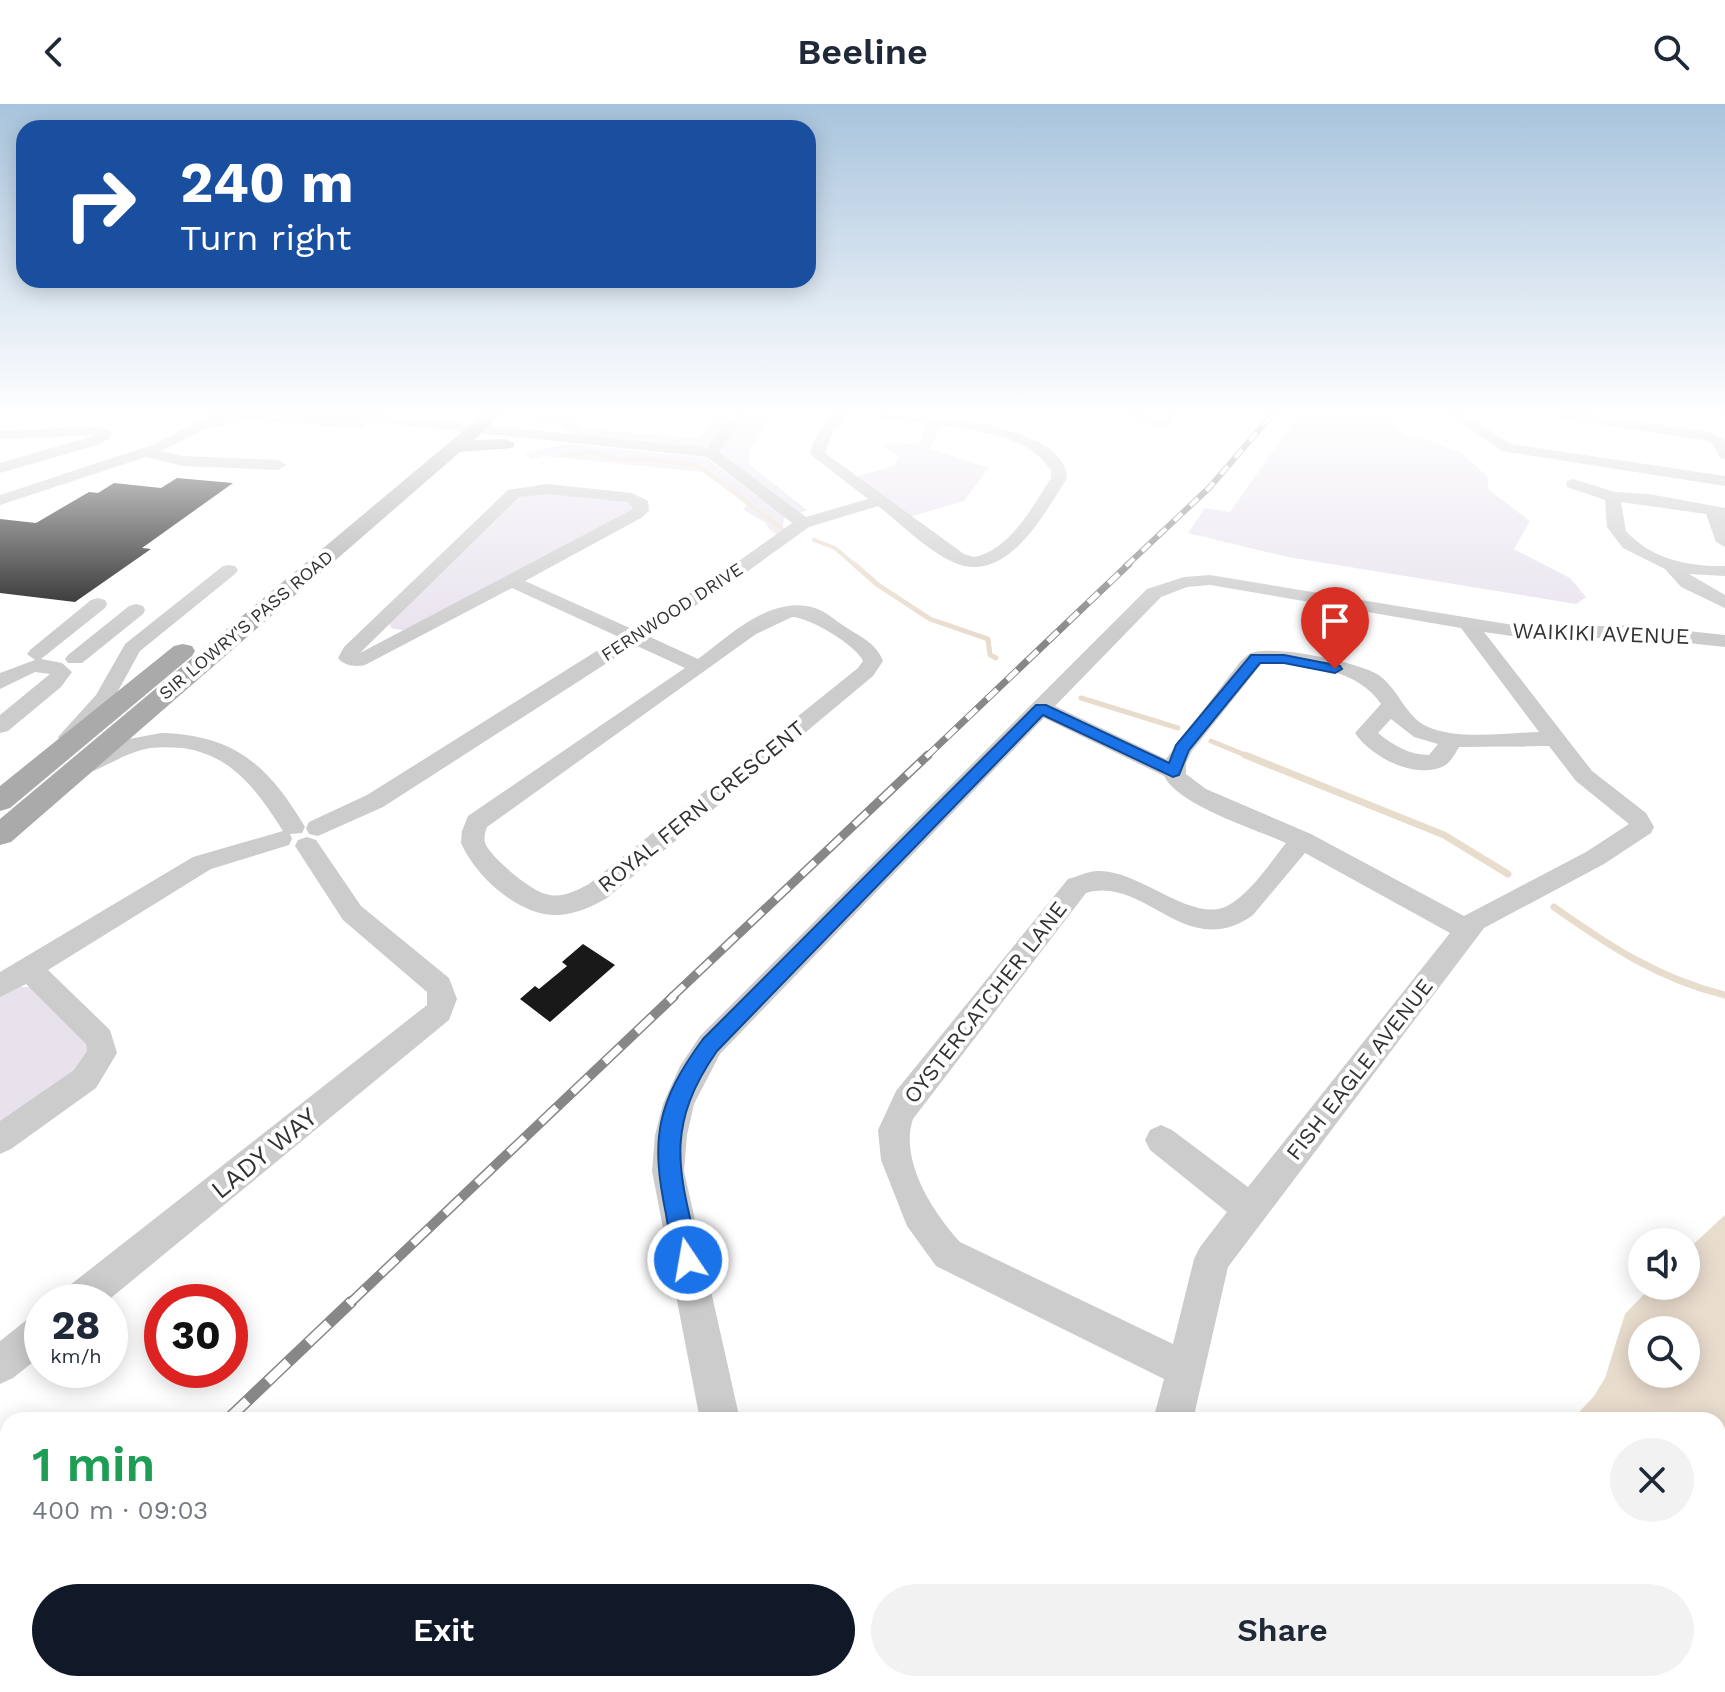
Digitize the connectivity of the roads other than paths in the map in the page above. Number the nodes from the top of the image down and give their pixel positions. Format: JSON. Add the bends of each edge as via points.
{"nodes":[{"id":1,"x":24,"y":489,"type":"edge"},
{"id":2,"x":86,"y":489,"type":"edge"},
{"id":3,"x":390,"y":489,"type":"edge"},
{"id":4,"x":397,"y":489,"type":"edge"},
{"id":5,"x":546,"y":489,"type":"edge"},
{"id":6,"x":548,"y":489,"type":"edge"},
{"id":7,"x":758,"y":489,"type":"edge"},
{"id":8,"x":863,"y":489,"type":"edge"},
{"id":9,"x":1050,"y":489,"type":"edge"},
{"id":10,"x":1589,"y":489,"type":"edge"},
{"id":11,"x":1647,"y":489,"type":"edge"},
{"id":12,"x":4,"y":495,"type":"edge"},
{"id":13,"x":1613,"y":497,"type":"junction"},
{"id":14,"x":1649,"y":499,"type":"junction"},
{"id":15,"x":879,"y":501,"type":"junction"},
{"id":16,"x":1719,"y":512,"type":"edge"},
{"id":17,"x":0,"y":517,"type":"edge"},
{"id":18,"x":803,"y":523,"type":"junction"},
{"id":19,"x":1725,"y":542,"type":"edge"},
{"id":20,"x":1672,"y":566,"type":"junction"},
{"id":21,"x":229,"y":570,"type":"dead end"},
{"id":22,"x":1725,"y":571,"type":"edge"},
{"id":23,"x":511,"y":581,"type":"junction"},
{"id":24,"x":1725,"y":602,"type":"edge"},
{"id":25,"x":98,"y":604,"type":"dead end"},
{"id":26,"x":136,"y":610,"type":"dead end"},
{"id":27,"x":1468,"y":624,"type":"junction"},
{"id":28,"x":71,"y":625,"type":"junction"},
{"id":29,"x":377,"y":625,"type":"junction"},
{"id":30,"x":112,"y":630,"type":"junction"},
{"id":31,"x":412,"y":634,"type":"junction"},
{"id":32,"x":634,"y":637,"type":"junction"},
{"id":33,"x":140,"y":639,"type":"junction"},
{"id":34,"x":1725,"y":641,"type":"edge"},
{"id":35,"x":37,"y":654,"type":"dead end"},
{"id":36,"x":75,"y":659,"type":"dead end"},
{"id":37,"x":700,"y":667,"type":"junction"},
{"id":38,"x":0,"y":683,"type":"edge"},
{"id":39,"x":1391,"y":706,"type":"junction"},
{"id":40,"x":1041,"y":708,"type":"junction"},
{"id":41,"x":10,"y":709,"type":"edge"},
{"id":42,"x":0,"y":726,"type":"edge"},
{"id":43,"x":1453,"y":738,"type":"junction"},
{"id":44,"x":1554,"y":739,"type":"junction"},
{"id":45,"x":48,"y":761,"type":"junction"},
{"id":46,"x":76,"y":770,"type":"junction"},
{"id":47,"x":1173,"y":771,"type":"junction"},
{"id":48,"x":0,"y":801,"type":"edge"},
{"id":49,"x":0,"y":835,"type":"edge"},
{"id":50,"x":300,"y":835,"type":"junction"},
{"id":51,"x":1302,"y":840,"type":"junction"},
{"id":52,"x":1468,"y":930,"type":"junction"},
{"id":53,"x":28,"y":968,"type":"junction"},
{"id":54,"x":0,"y":986,"type":"edge"},
{"id":55,"x":0,"y":1139,"type":"edge"},
{"id":56,"x":1161,"y":1140,"type":"dead end"},
{"id":57,"x":1250,"y":1209,"type":"junction"},
{"id":58,"x":100,"y":1284,"type":"edge"},
{"id":59,"x":24,"y":1346,"type":"edge"},
{"id":60,"x":0,"y":1365,"type":"edge"},
{"id":61,"x":1185,"y":1370,"type":"junction"},
{"id":62,"x":722,"y":1412,"type":"edge"},
{"id":63,"x":1175,"y":1412,"type":"edge"}],
"edges":[{"from":1,"to":12,"type":"street"},
{"from":2,"to":17,"type":"street"},
{"from":3,"to":45,"type":"main road","name":"SIR LOWRY'S PASS ROAD"},
{"from":4,"to":46,"type":"main road","name":"SIR LOWRY'S PASS ROAD"},
{"from":5,"to":29,"type":"street","via":[[514,493]]},
{"from":6,"to":23,"type":"street","via":[[632,498],[642,504],[641,511]]},
{"from":7,"to":18,"type":"street"},
{"from":8,"to":15,"type":"street"},
{"from":9,"to":15,"type":"street","via":[[1025,530],[980,564],[958,558]]},
{"from":10,"to":13,"type":"street"},
{"from":11,"to":14,"type":"street"},
{"from":13,"to":14,"type":"street"},
{"from":13,"to":20,"type":"street","via":[[1620,535]]},
{"from":14,"to":16,"type":"street"},
{"from":15,"to":18,"type":"street","name":"FERNWOOD DRIVE"},
{"from":16,"to":19,"type":"street"},
{"from":18,"to":32,"type":"street","name":"FERNWOOD DRIVE"},
{"from":20,"to":22,"type":"street"},
{"from":20,"to":24,"type":"street","via":[[1687,583]]},
{"from":21,"to":33,"type":"street"},
{"from":23,"to":31,"type":"street"},
{"from":23,"to":32,"type":"street"},
{"from":25,"to":28,"type":"street"},
{"from":26,"to":30,"type":"street"},
{"from":27,"to":34,"type":"street","name":"WAIKIKI AVENUE","via":[[1541,634],[1632,631]]},
{"from":27,"to":40,"type":"street","name":"WAIKIKI AVENUE","via":[[1239,583],[1184,582],[1154,593]]},
{"from":27,"to":44,"type":"street"},
{"from":28,"to":30,"type":"street"},
{"from":28,"to":35,"type":"street"},
{"from":29,"to":31,"type":"street"},
{"from":29,"to":31,"type":"street","via":[[348,658],[364,659]]},
{"from":30,"to":33,"type":"street"},
{"from":30,"to":36,"type":"street"},
{"from":32,"to":37,"type":"street"},
{"from":32,"to":50,"type":"street","name":"FERNWOOD DRIVE","via":[[375,801]]},
{"from":33,"to":45,"type":"street","via":[[105,698]]},
{"from":37,"to":37,"type":"street","name":"ROYAL FERN CRESCENT","via":[[483,816],[472,833],[474,846],[495,870],[542,904],[580,901],[866,672],[873,661],[863,647],[818,617],[792,611],[772,617]]},
{"from":38,"to":41,"type":"street","via":[[25,667],[61,669],[54,683]]},
{"from":39,"to":43,"type":"street","via":[[1417,729]]},
{"from":39,"to":43,"type":"street","via":[[1366,733],[1374,743],[1413,760],[1432,762],[1440,759]]},
{"from":39,"to":47,"type":"street","via":[[1381,689],[1359,673],[1256,658],[1182,749]]},
{"from":40,"to":47,"type":"street"},
{"from":40,"to":62,"type":"street","name":"WAIKIKI AVENUE","via":[[710,1045],[676,1102],[668,1171]]},
{"from":41,"to":42,"type":"street"},
{"from":43,"to":44,"type":"street"},
{"from":44,"to":52,"type":"street","name":"FISH EAGLE AVENUE","via":[[1584,776],[1642,827],[1475,921]]},
{"from":45,"to":48,"type":"main road","name":"SIR LOWRY'S PASS ROAD"},
{"from":46,"to":49,"type":"main road","name":"SIR LOWRY'S PASS ROAD"},
{"from":46,"to":50,"type":"street","via":[[151,740],[213,749],[242,762]]},
{"from":47,"to":51,"type":"street","via":[[1198,795]]},
{"from":50,"to":53,"type":"street","name":"FERNWOOD DRIVE","via":[[202,863]]},
{"from":50,"to":58,"type":"street","name":"LADY WAY","via":[[352,913],[439,986],[439,1012]]},
{"from":51,"to":52,"type":"street"},
{"from":51,"to":61,"type":"street","name":"OYSTERCATCHER LANE","via":[[1242,908],[1221,919],[1190,916],[1116,882],[1100,879],[1077,886],[907,1101],[894,1130],[897,1156],[918,1215],[948,1254]]},
{"from":52,"to":57,"type":"street","name":"FISH EAGLE AVENUE"},
{"from":53,"to":54,"type":"street","name":"FERNWOOD DRIVE"},
{"from":53,"to":55,"type":"street","via":[[100,1039],[102,1053],[85,1079]]},
{"from":56,"to":57,"type":"street"},
{"from":57,"to":61,"type":"street","name":"FISH EAGLE AVENUE","via":[[1212,1259]]},
{"from":59,"to":60,"type":"street"},
{"from":61,"to":63,"type":"street","name":"FISH EAGLE AVENUE"}]}
